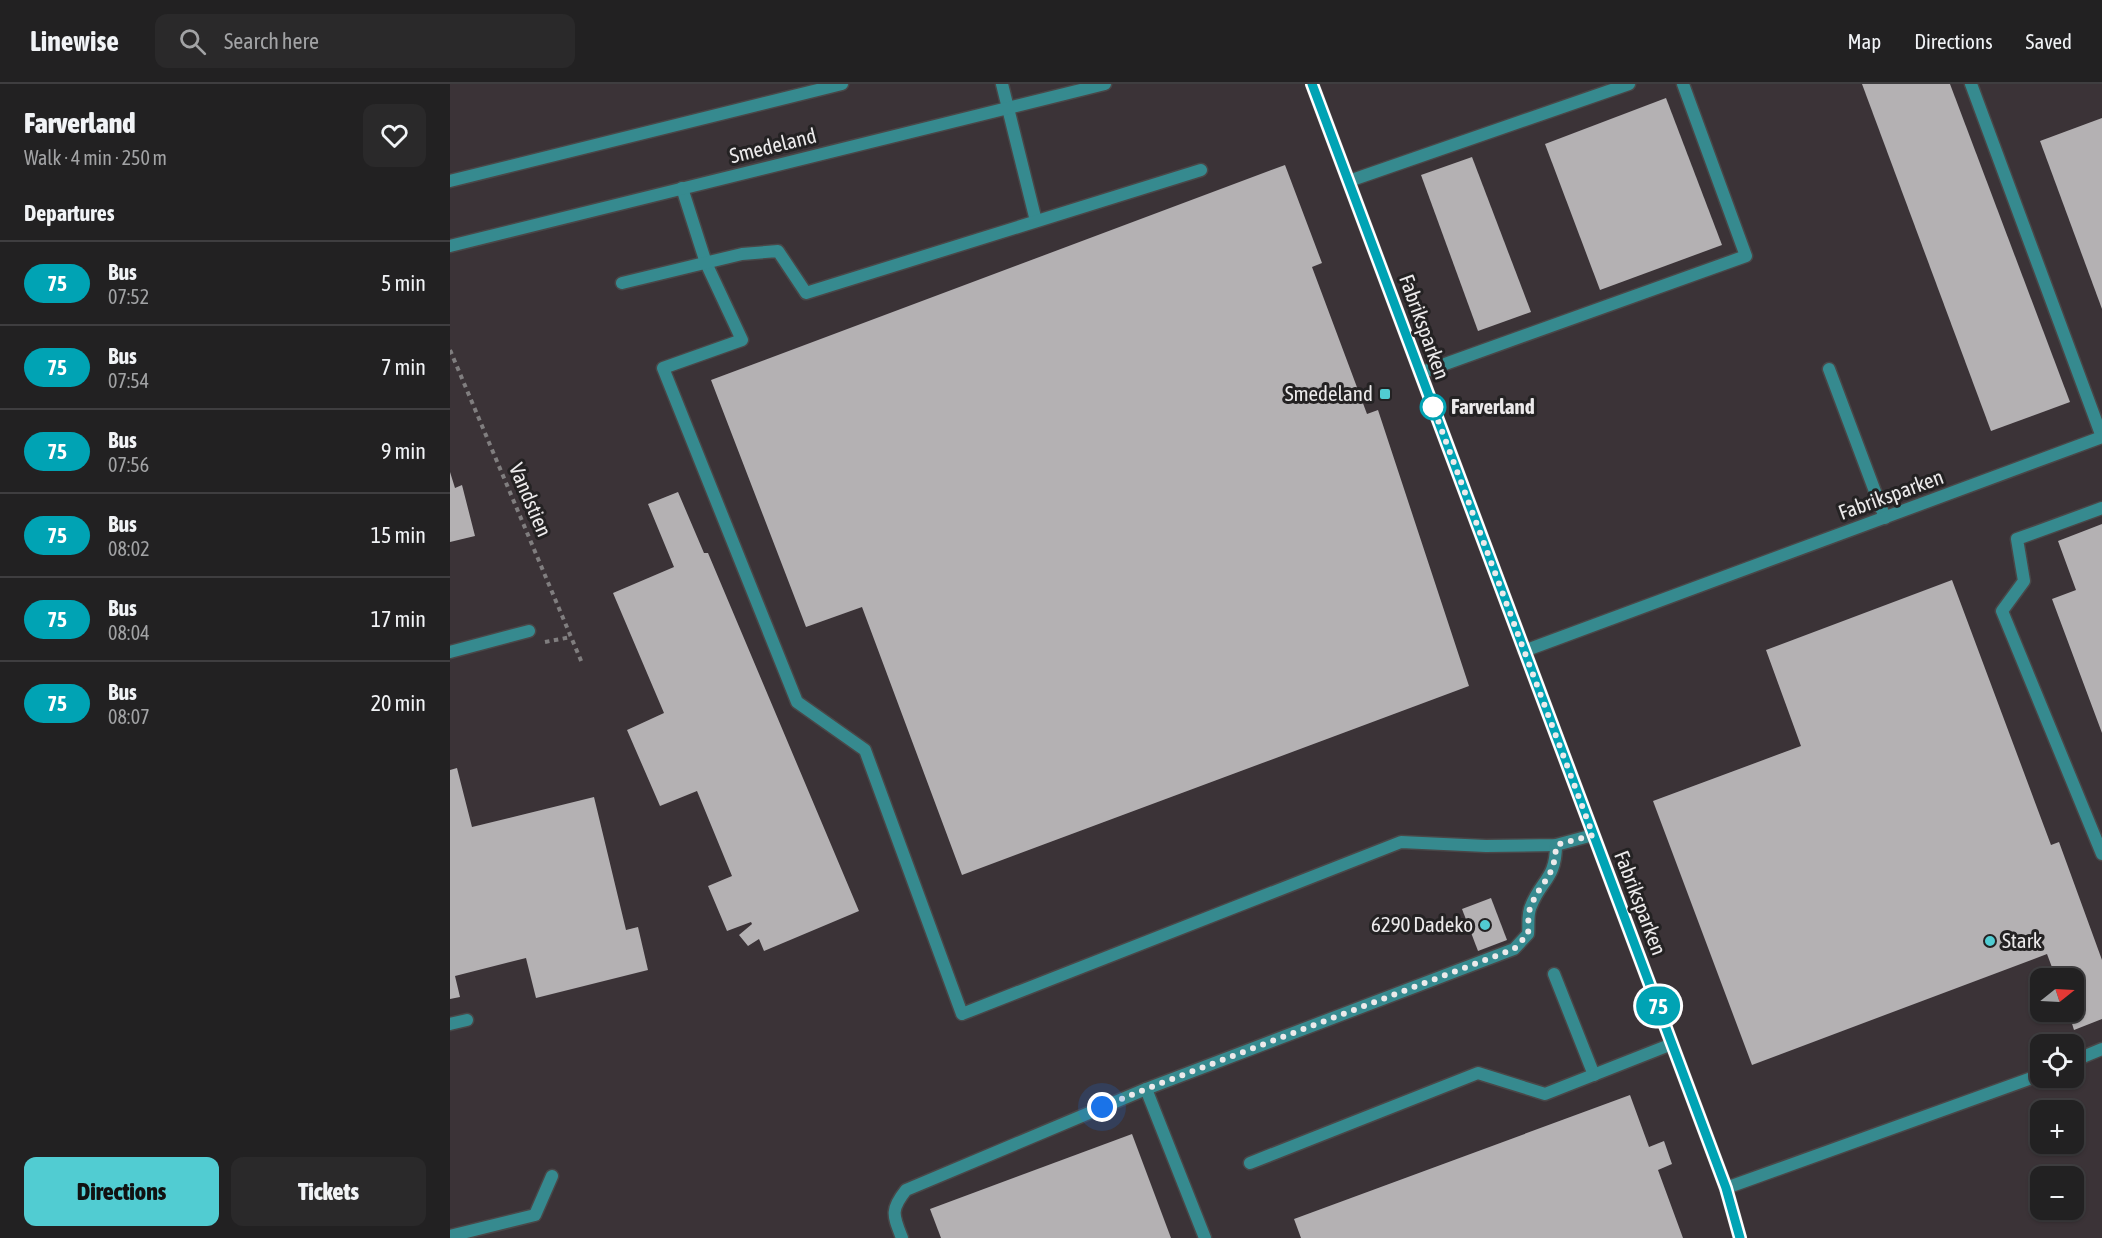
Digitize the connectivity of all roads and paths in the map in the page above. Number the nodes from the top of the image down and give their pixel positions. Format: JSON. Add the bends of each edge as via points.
{"nodes":[{"id":1,"x":842,"y":84,"type":"edge"},
{"id":2,"x":1002,"y":84,"type":"edge"},
{"id":3,"x":1104,"y":84,"type":"edge"},
{"id":4,"x":1312,"y":84,"type":"edge"},
{"id":5,"x":1629,"y":84,"type":"edge"},
{"id":6,"x":1683,"y":84,"type":"edge"},
{"id":7,"x":1971,"y":84,"type":"edge"},
{"id":8,"x":1007,"y":108,"type":"junction"},
{"id":9,"x":1201,"y":170,"type":"dead end"},
{"id":10,"x":450,"y":181,"type":"edge"},
{"id":11,"x":1350,"y":181,"type":"junction"},
{"id":12,"x":682,"y":188,"type":"junction"},
{"id":13,"x":1036,"y":221,"type":"junction"},
{"id":14,"x":450,"y":246,"type":"edge"},
{"id":15,"x":706,"y":263,"type":"junction"},
{"id":16,"x":622,"y":283,"type":"dead end"},
{"id":17,"x":450,"y":350,"type":"edge"},
{"id":18,"x":1829,"y":369,"type":"dead end"},
{"id":19,"x":1420,"y":373,"type":"junction"},
{"id":20,"x":2102,"y":437,"type":"edge"},
{"id":21,"x":2102,"y":508,"type":"edge"},
{"id":22,"x":1885,"y":518,"type":"junction"},
{"id":23,"x":529,"y":631,"type":"dead end"},
{"id":24,"x":450,"y":651,"type":"edge"},
{"id":25,"x":1524,"y":651,"type":"junction"},
{"id":26,"x":582,"y":663,"type":"dead end"},
{"id":27,"x":1593,"y":835,"type":"junction"},
{"id":28,"x":1556,"y":845,"type":"junction"},
{"id":29,"x":2102,"y":854,"type":"edge"},
{"id":30,"x":1554,"y":974,"type":"dead end"},
{"id":31,"x":467,"y":1020,"type":"dead end"},
{"id":32,"x":450,"y":1024,"type":"edge"},
{"id":33,"x":1672,"y":1044,"type":"junction"},
{"id":34,"x":2102,"y":1048,"type":"edge"},
{"id":35,"x":2084,"y":1056,"type":"edge"},
{"id":36,"x":1594,"y":1075,"type":"junction"},
{"id":37,"x":2030,"y":1079,"type":"edge"},
{"id":38,"x":1146,"y":1089,"type":"junction"},
{"id":39,"x":1250,"y":1162,"type":"dead end"},
{"id":40,"x":552,"y":1176,"type":"dead end"},
{"id":41,"x":1726,"y":1188,"type":"junction"},
{"id":42,"x":450,"y":1236,"type":"edge"},
{"id":43,"x":902,"y":1238,"type":"edge"},
{"id":44,"x":1205,"y":1238,"type":"edge"},
{"id":45,"x":1740,"y":1238,"type":"edge"}],
"edges":[{"from":1,"to":10,"type":"street","name":"Smedeland"},
{"from":2,"to":8,"type":"street"},
{"from":3,"to":8,"type":"street","name":"Smedeland"},
{"from":4,"to":11,"type":"street","name":"Fabriksparken"},
{"from":5,"to":11,"type":"street"},
{"from":6,"to":19,"type":"street","via":[[1746,256]]},
{"from":7,"to":20,"type":"street"},
{"from":8,"to":12,"type":"street","name":"Smedeland"},
{"from":8,"to":13,"type":"street"},
{"from":9,"to":13,"type":"street"},
{"from":11,"to":19,"type":"street","name":"Fabriksparken"},
{"from":12,"to":14,"type":"street","name":"Smedeland"},
{"from":12,"to":15,"type":"street"},
{"from":13,"to":15,"type":"street","via":[[806,293],[778,251]]},
{"from":15,"to":16,"type":"street"},
{"from":15,"to":28,"type":"street","via":[[742,340],[663,368],[798,702],[865,750],[962,1014],[1401,842]]},
{"from":17,"to":26,"type":"path","name":"Vandstien"},
{"from":18,"to":22,"type":"street"},
{"from":19,"to":25,"type":"street","name":"Fabriksparken"},
{"from":20,"to":22,"type":"street","name":"Fabriksparken"},
{"from":21,"to":29,"type":"street","via":[[2017,539],[2024,581],[2002,612]]},
{"from":22,"to":25,"type":"street","name":"Fabriksparken"},
{"from":23,"to":24,"type":"street"},
{"from":25,"to":27,"type":"street","name":"Fabriksparken"},
{"from":27,"to":28,"type":"street"},
{"from":27,"to":33,"type":"street","name":"Fabriksparken"},
{"from":28,"to":38,"type":"street","via":[[1552,872],[1530,907],[1528,934],[1514,949]]},
{"from":30,"to":36,"type":"street"},
{"from":31,"to":32,"type":"street"},
{"from":33,"to":36,"type":"street"},
{"from":33,"to":41,"type":"street","name":"Fabriksparken"},
{"from":34,"to":35,"type":"street"},
{"from":36,"to":39,"type":"street","via":[[1545,1094],[1478,1072]]},
{"from":37,"to":41,"type":"street"},
{"from":38,"to":43,"type":"street","via":[[906,1190],[895,1204],[894,1218]]},
{"from":38,"to":44,"type":"street"},
{"from":40,"to":42,"type":"street","via":[[535,1215]]},
{"from":41,"to":45,"type":"street","name":"Fabriksparken"}]}
